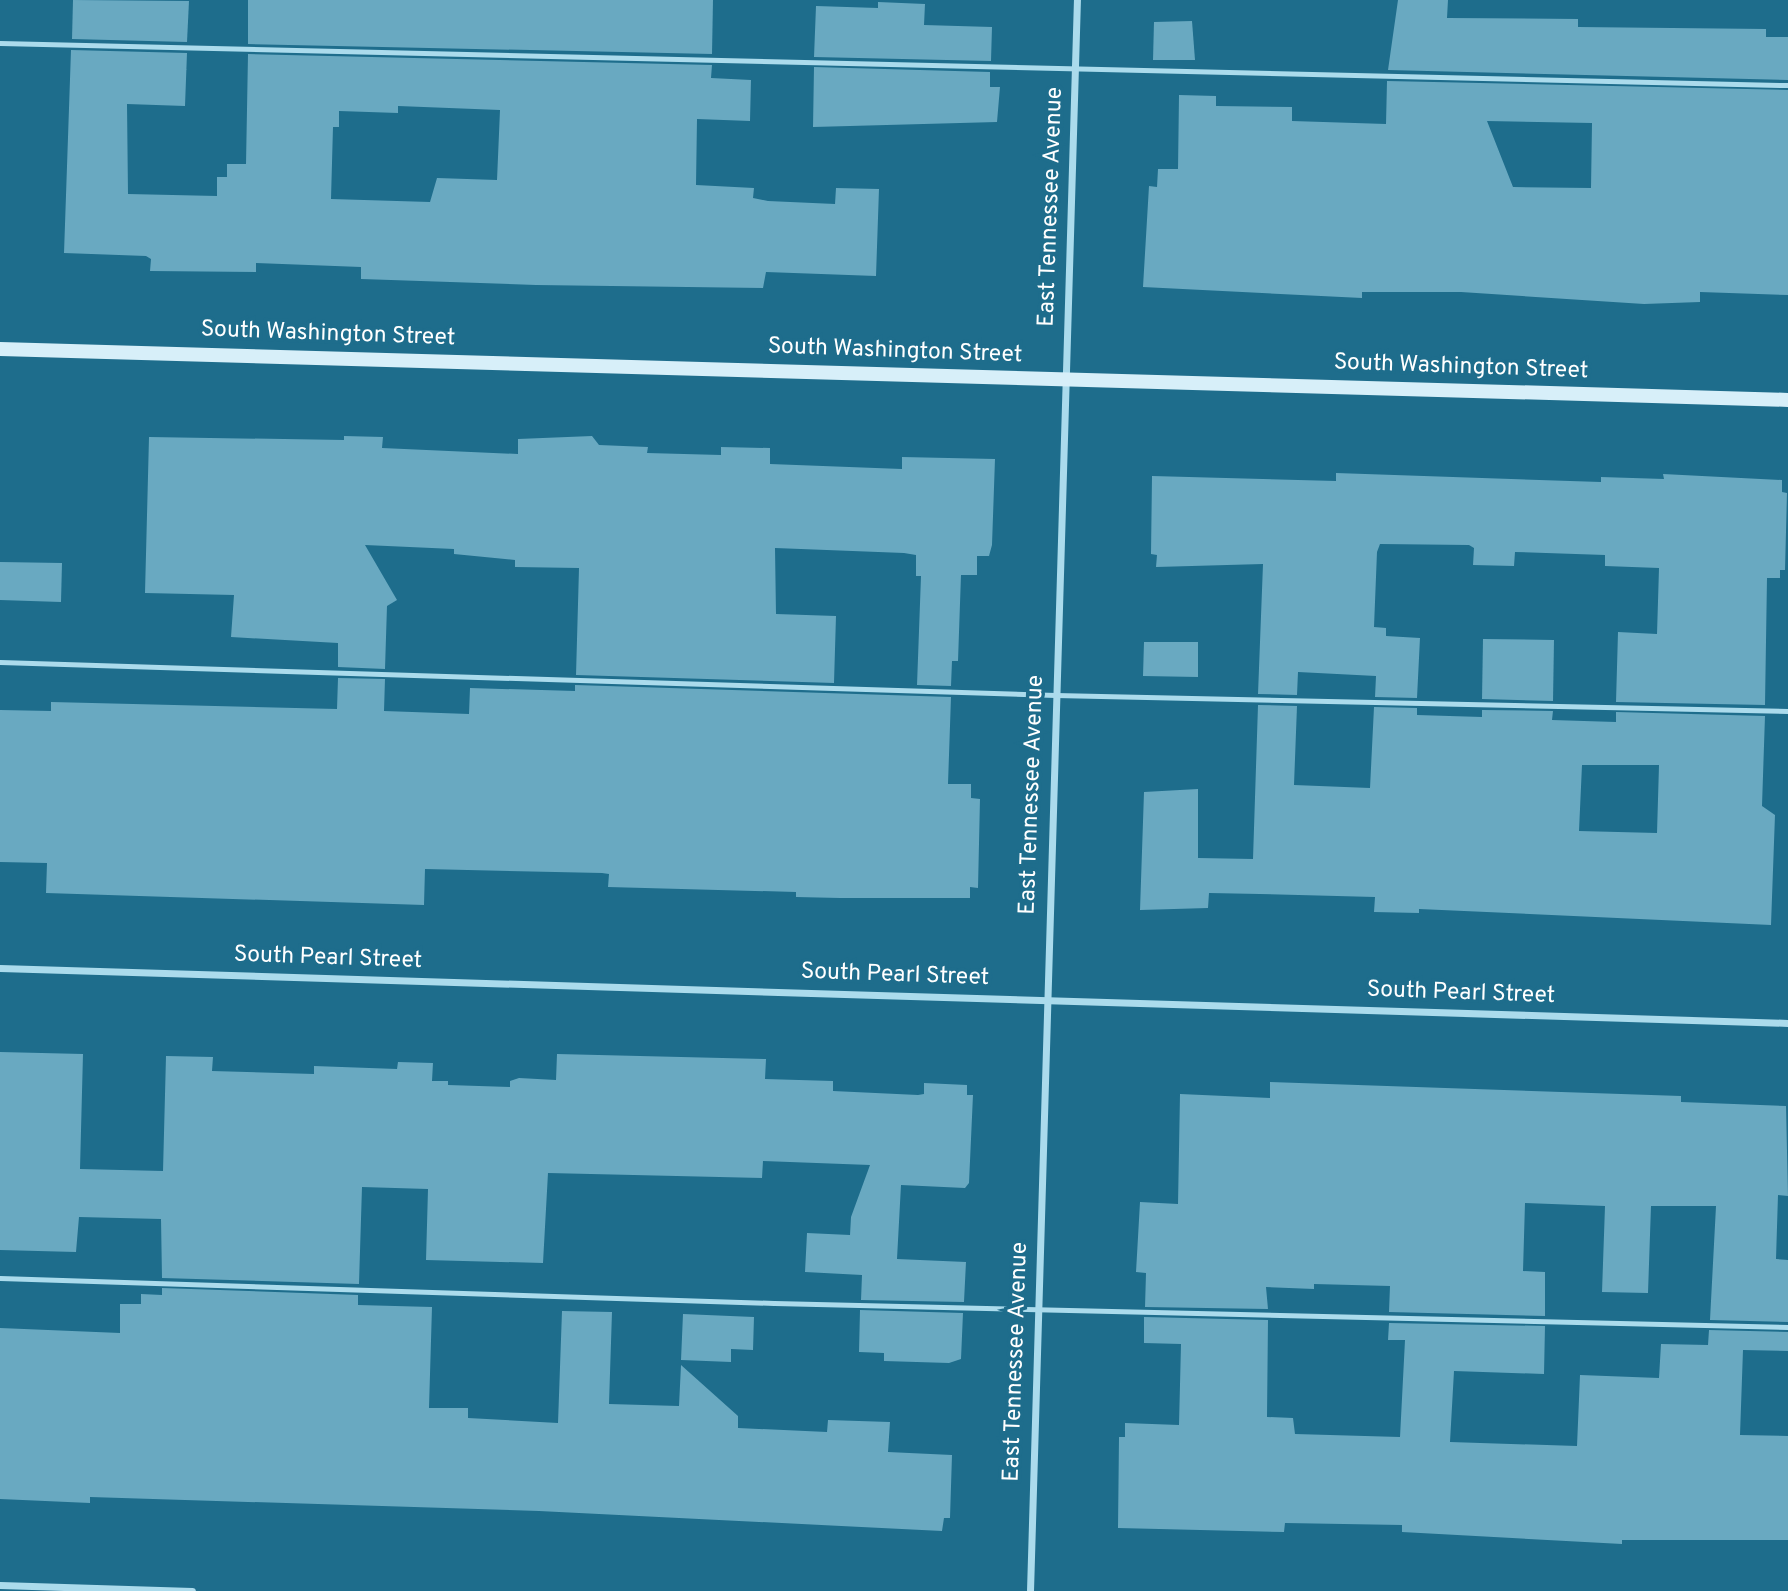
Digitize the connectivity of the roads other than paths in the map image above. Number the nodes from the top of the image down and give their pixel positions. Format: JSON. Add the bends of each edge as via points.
{"nodes":[{"id":1,"x":1077,"y":0,"type":"edge"},
{"id":2,"x":0,"y":43,"type":"edge"},
{"id":3,"x":1074,"y":67,"type":"junction"},
{"id":4,"x":1788,"y":85,"type":"edge"},
{"id":5,"x":0,"y":349,"type":"edge"},
{"id":6,"x":1066,"y":381,"type":"junction"},
{"id":7,"x":1788,"y":400,"type":"edge"},
{"id":8,"x":0,"y":662,"type":"edge"},
{"id":9,"x":1055,"y":695,"type":"junction"},
{"id":10,"x":1788,"y":711,"type":"edge"},
{"id":11,"x":0,"y":968,"type":"edge"},
{"id":12,"x":1047,"y":1000,"type":"junction"},
{"id":13,"x":1788,"y":1023,"type":"edge"},
{"id":14,"x":0,"y":1278,"type":"edge"},
{"id":15,"x":1039,"y":1309,"type":"junction"},
{"id":16,"x":1788,"y":1327,"type":"edge"},
{"id":17,"x":0,"y":1585,"type":"edge"},
{"id":18,"x":192,"y":1591,"type":"edge"},
{"id":19,"x":1030,"y":1591,"type":"edge"}],
"edges":[{"from":1,"to":3,"type":"street","name":"East Tennessee Avenue"},
{"from":2,"to":3,"type":"lane"},
{"from":3,"to":4,"type":"lane"},
{"from":3,"to":6,"type":"street","name":"East Tennessee Avenue"},
{"from":5,"to":6,"type":"street","name":"South Washington Street"},
{"from":6,"to":7,"type":"street","name":"South Washington Street"},
{"from":6,"to":9,"type":"street","name":"East Tennessee Avenue"},
{"from":8,"to":9,"type":"lane"},
{"from":9,"to":10,"type":"lane"},
{"from":9,"to":12,"type":"street","name":"East Tennessee Avenue"},
{"from":11,"to":12,"type":"street","name":"South Pearl Street"},
{"from":12,"to":13,"type":"street","name":"South Pearl Street"},
{"from":12,"to":15,"type":"street","name":"East Tennessee Avenue"},
{"from":14,"to":15,"type":"lane"},
{"from":15,"to":16,"type":"lane"},
{"from":15,"to":19,"type":"street","name":"East Tennessee Avenue"},
{"from":17,"to":18,"type":"street"}]}
